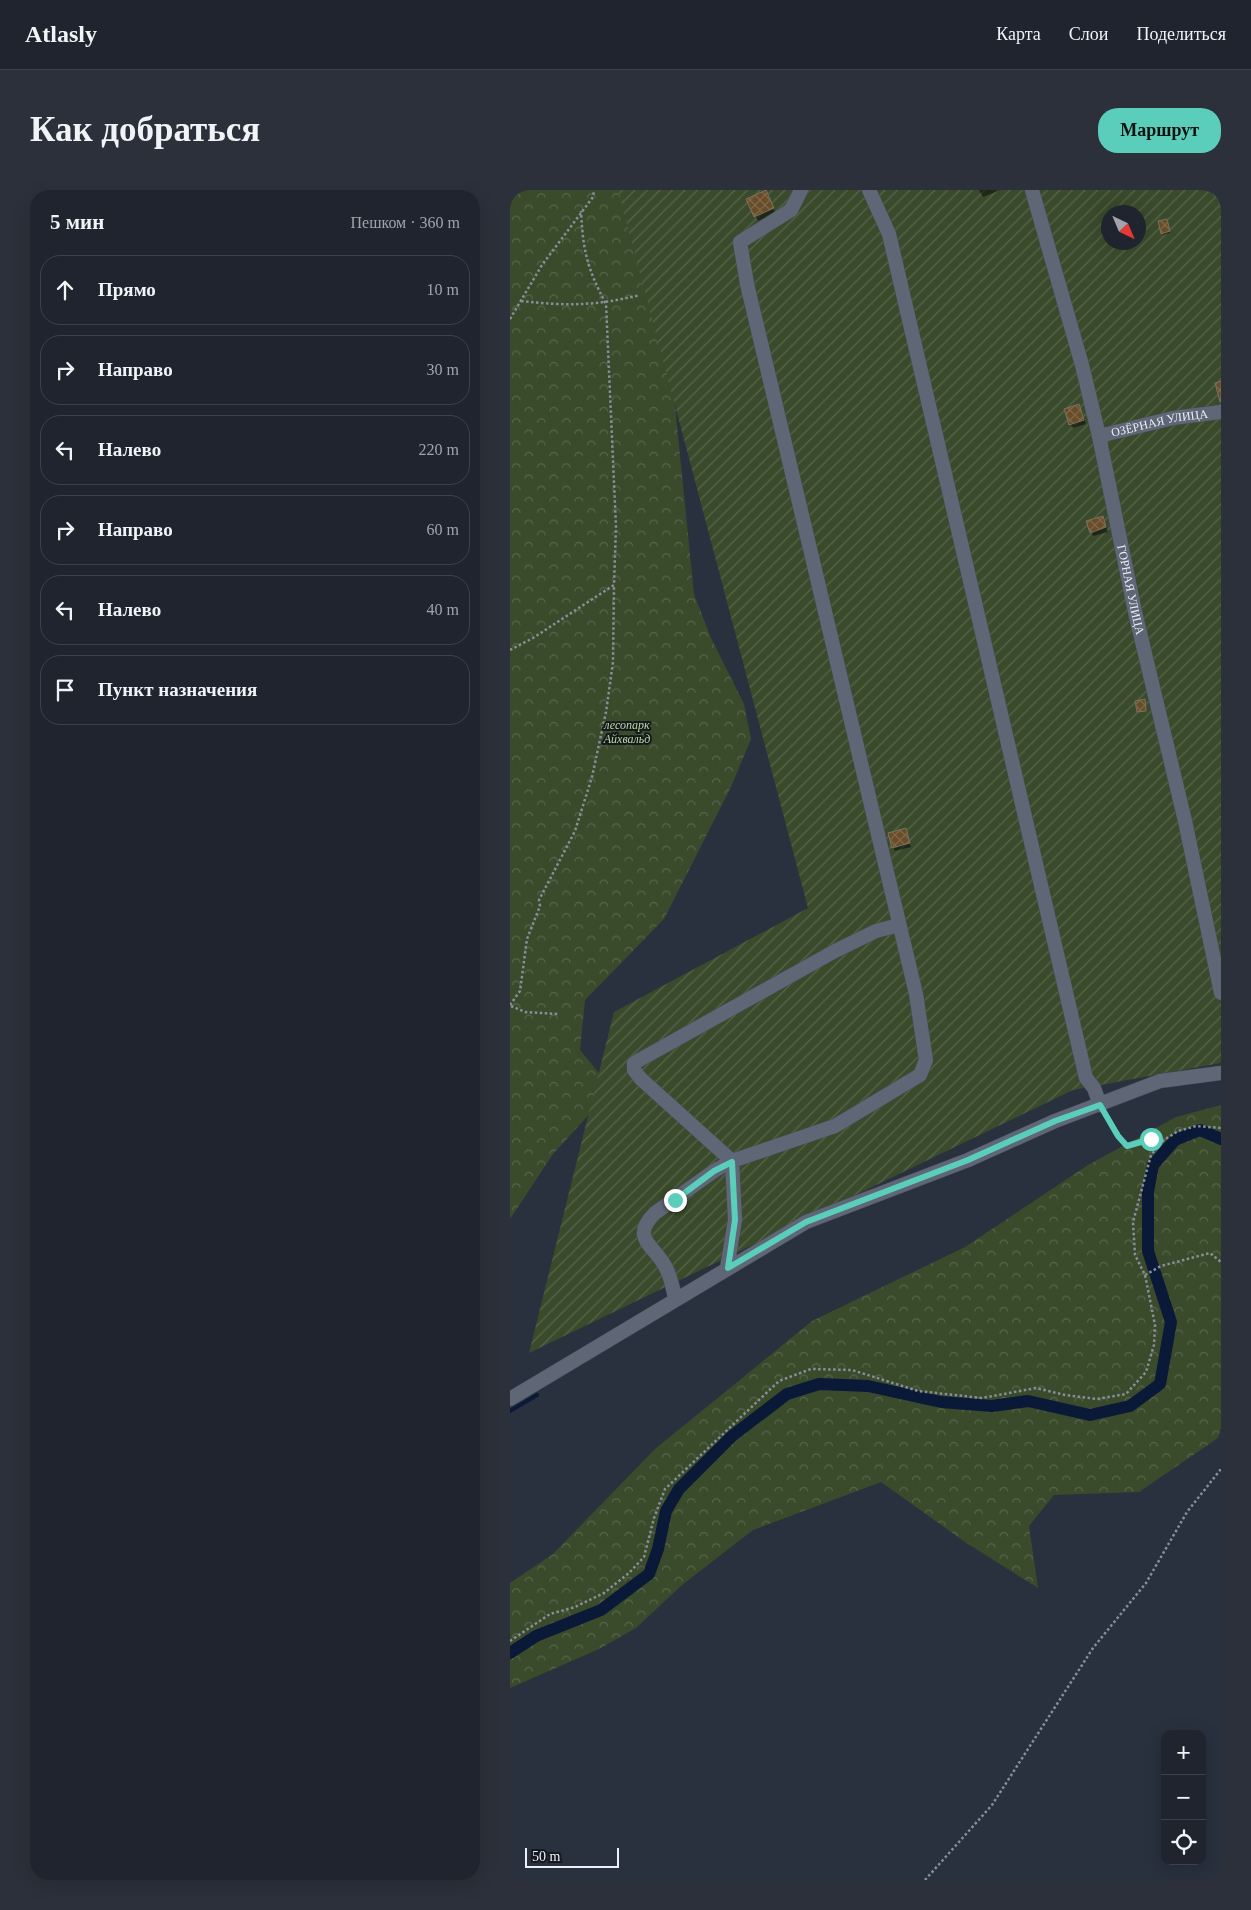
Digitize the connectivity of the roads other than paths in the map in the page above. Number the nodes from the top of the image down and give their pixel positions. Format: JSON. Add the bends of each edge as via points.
{"nodes":[{"id":1,"x":801,"y":190,"type":"edge"},
{"id":2,"x":869,"y":190,"type":"edge"},
{"id":3,"x":1032,"y":190,"type":"edge"},
{"id":4,"x":1221,"y":412,"type":"edge"},
{"id":5,"x":1099,"y":436,"type":"junction"},
{"id":6,"x":900,"y":925,"type":"junction"},
{"id":7,"x":1221,"y":993,"type":"edge"},
{"id":8,"x":1221,"y":1072,"type":"edge"},
{"id":9,"x":1100,"y":1105,"type":"junction"},
{"id":10,"x":732,"y":1162,"type":"junction"},
{"id":11,"x":728,"y":1268,"type":"junction"},
{"id":12,"x":675,"y":1298,"type":"junction"},
{"id":13,"x":510,"y":1399,"type":"edge"}],
"edges":[{"from":1,"to":6,"type":"street","via":[[791,210],[740,242],[747,284]]},
{"from":2,"to":9,"type":"street","via":[[889,234],[1086,1078]]},
{"from":3,"to":5,"type":"street","name":"ГОРНАЯ УЛИЦА"},
{"from":4,"to":5,"type":"street","name":"ОЗЁРНАЯ УЛИЦА","via":[[1173,418]]},
{"from":5,"to":7,"type":"street","name":"ГОРНАЯ УЛИЦА"},
{"from":6,"to":10,"type":"street","via":[[916,994],[926,1060],[920,1074],[835,1126]]},
{"from":6,"to":10,"type":"street","via":[[876,931],[836,951],[634,1063],[634,1070],[642,1079]]},
{"from":8,"to":9,"type":"street","via":[[1160,1080]]},
{"from":9,"to":11,"type":"street","via":[[806,1222]]},
{"from":10,"to":11,"type":"street","via":[[735,1220]]},
{"from":10,"to":12,"type":"street","via":[[714,1171],[647,1221],[643,1231],[646,1242],[667,1269]]},
{"from":11,"to":12,"type":"street"},
{"from":12,"to":13,"type":"street"}]}
